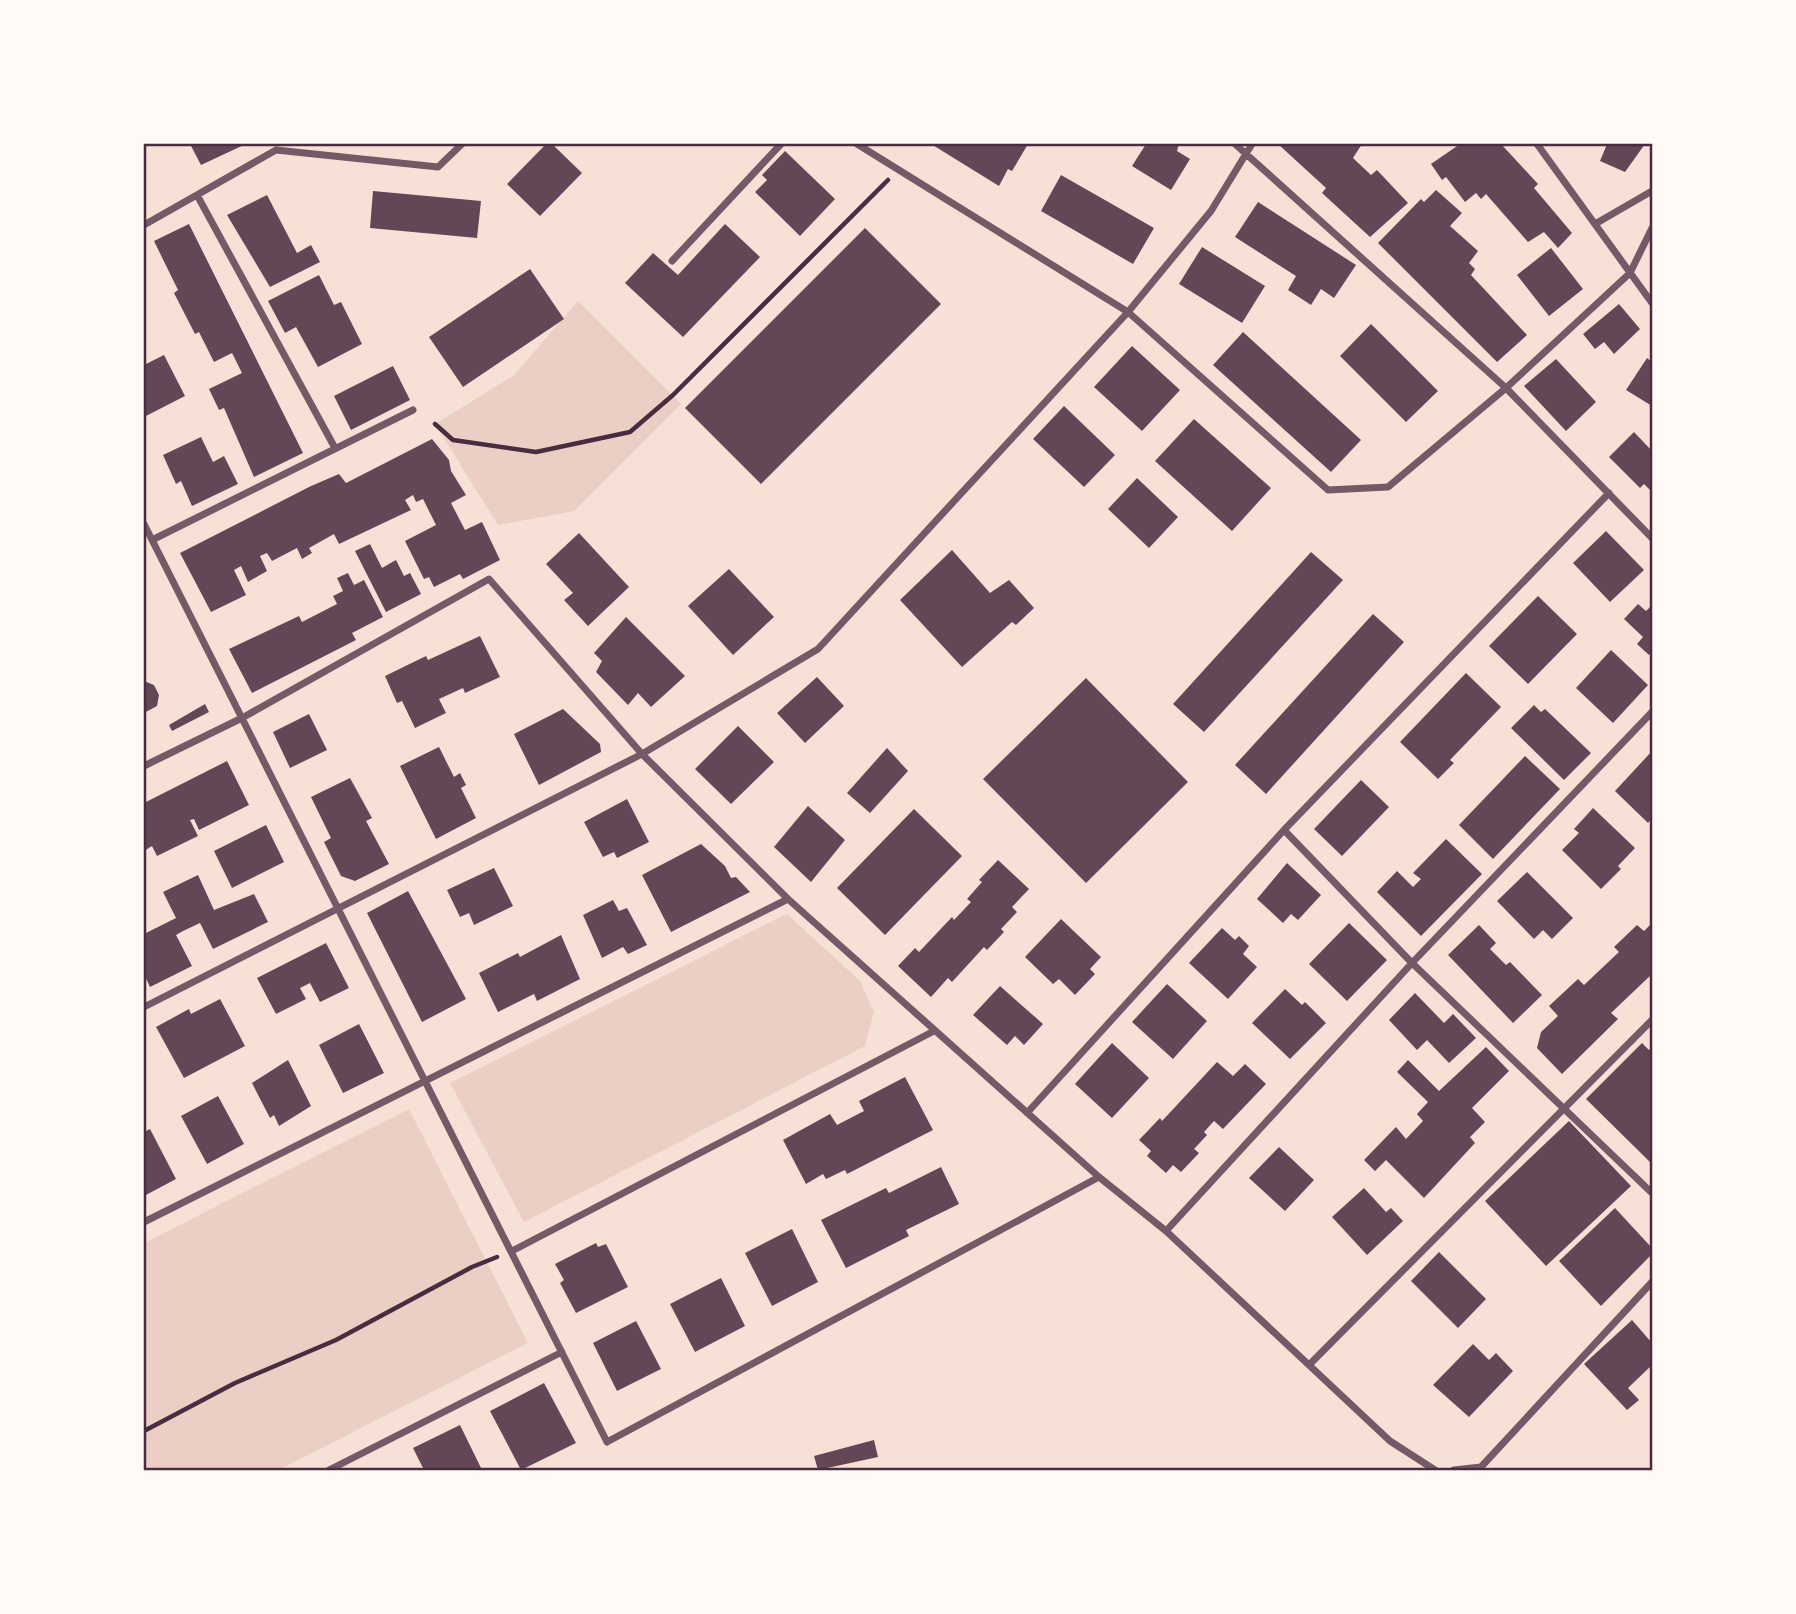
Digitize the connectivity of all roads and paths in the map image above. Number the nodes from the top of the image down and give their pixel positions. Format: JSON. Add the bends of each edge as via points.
{"nodes":[{"id":1,"x":462,"y":144,"type":"edge"},
{"id":2,"x":781,"y":144,"type":"edge"},
{"id":3,"x":857,"y":144,"type":"edge"},
{"id":4,"x":1235,"y":144,"type":"edge"},
{"id":5,"x":1537,"y":144,"type":"edge"},
{"id":6,"x":276,"y":147,"type":"edge"},
{"id":7,"x":1249,"y":147,"type":"edge"},
{"id":8,"x":899,"y":169,"type":"junction"},
{"id":9,"x":1653,"y":191,"type":"edge"},
{"id":10,"x":197,"y":195,"type":"junction"},
{"id":11,"x":1595,"y":224,"type":"junction"},
{"id":12,"x":144,"y":225,"type":"edge"},
{"id":13,"x":1653,"y":228,"type":"edge"},
{"id":14,"x":672,"y":261,"type":"dead end"},
{"id":15,"x":1630,"y":273,"type":"junction"},
{"id":16,"x":1653,"y":303,"type":"edge"},
{"id":17,"x":1128,"y":312,"type":"junction"},
{"id":18,"x":1506,"y":388,"type":"junction"},
{"id":19,"x":413,"y":410,"type":"dead end"},
{"id":20,"x":435,"y":425,"type":"dead end"},
{"id":21,"x":335,"y":448,"type":"junction"},
{"id":22,"x":1609,"y":493,"type":"junction"},
{"id":23,"x":144,"y":524,"type":"edge"},
{"id":24,"x":1653,"y":538,"type":"edge"},
{"id":25,"x":152,"y":540,"type":"junction"},
{"id":26,"x":1653,"y":712,"type":"edge"},
{"id":27,"x":242,"y":718,"type":"junction"},
{"id":28,"x":642,"y":754,"type":"junction"},
{"id":29,"x":144,"y":766,"type":"edge"},
{"id":30,"x":1284,"y":830,"type":"junction"},
{"id":31,"x":788,"y":899,"type":"junction"},
{"id":32,"x":338,"y":908,"type":"junction"},
{"id":33,"x":1412,"y":963,"type":"junction"},
{"id":34,"x":144,"y":1007,"type":"edge"},
{"id":35,"x":1653,"y":1020,"type":"edge"},
{"id":36,"x":934,"y":1031,"type":"junction"},
{"id":37,"x":427,"y":1081,"type":"junction"},
{"id":38,"x":1566,"y":1108,"type":"junction"},
{"id":39,"x":1027,"y":1113,"type":"junction"},
{"id":40,"x":1099,"y":1177,"type":"junction"},
{"id":41,"x":1653,"y":1193,"type":"edge"},
{"id":42,"x":144,"y":1222,"type":"edge"},
{"id":43,"x":1166,"y":1231,"type":"junction"},
{"id":44,"x":512,"y":1251,"type":"junction"},
{"id":45,"x":1653,"y":1282,"type":"edge"},
{"id":46,"x":562,"y":1352,"type":"junction"},
{"id":47,"x":1310,"y":1364,"type":"junction"},
{"id":48,"x":144,"y":1431,"type":"edge"},
{"id":49,"x":329,"y":1471,"type":"edge"},
{"id":50,"x":1435,"y":1471,"type":"edge"},
{"id":51,"x":1454,"y":1471,"type":"edge"}],
"edges":[{"from":1,"to":6,"type":"street","via":[[438,167]]},
{"from":2,"to":14,"type":"street"},
{"from":3,"to":8,"type":"street"},
{"from":4,"to":7,"type":"street"},
{"from":5,"to":11,"type":"street"},
{"from":6,"to":10,"type":"street"},
{"from":7,"to":17,"type":"street","via":[[1211,211]]},
{"from":7,"to":18,"type":"street"},
{"from":8,"to":17,"type":"street"},
{"from":8,"to":20,"type":"path","via":[[673,395],[630,432],[536,452],[453,440]]},
{"from":9,"to":11,"type":"street"},
{"from":10,"to":12,"type":"street"},
{"from":10,"to":21,"type":"street"},
{"from":11,"to":15,"type":"street"},
{"from":13,"to":15,"type":"street"},
{"from":15,"to":16,"type":"street"},
{"from":15,"to":18,"type":"street"},
{"from":17,"to":18,"type":"street","via":[[1328,490],[1388,487]]},
{"from":17,"to":28,"type":"street","via":[[818,649]]},
{"from":18,"to":22,"type":"street"},
{"from":19,"to":21,"type":"street"},
{"from":21,"to":25,"type":"street"},
{"from":22,"to":24,"type":"street"},
{"from":22,"to":30,"type":"street"},
{"from":23,"to":25,"type":"street"},
{"from":25,"to":27,"type":"street"},
{"from":26,"to":33,"type":"street"},
{"from":27,"to":28,"type":"street","via":[[489,579]]},
{"from":27,"to":29,"type":"street"},
{"from":27,"to":32,"type":"street"},
{"from":28,"to":31,"type":"street"},
{"from":28,"to":32,"type":"street"},
{"from":30,"to":33,"type":"street"},
{"from":30,"to":39,"type":"street"},
{"from":31,"to":36,"type":"street"},
{"from":31,"to":37,"type":"street"},
{"from":32,"to":34,"type":"street"},
{"from":32,"to":37,"type":"street"},
{"from":33,"to":38,"type":"street"},
{"from":33,"to":43,"type":"street"},
{"from":35,"to":38,"type":"street"},
{"from":36,"to":39,"type":"street"},
{"from":36,"to":44,"type":"street"},
{"from":37,"to":42,"type":"street"},
{"from":37,"to":44,"type":"street"},
{"from":38,"to":41,"type":"street"},
{"from":38,"to":47,"type":"street"},
{"from":39,"to":40,"type":"street"},
{"from":40,"to":43,"type":"street"},
{"from":40,"to":46,"type":"street","via":[[607,1442]]},
{"from":43,"to":47,"type":"street"},
{"from":44,"to":46,"type":"street"},
{"from":44,"to":48,"type":"path"},
{"from":45,"to":51,"type":"street","via":[[1481,1467]]},
{"from":46,"to":49,"type":"street"},
{"from":47,"to":50,"type":"street","via":[[1390,1441]]}]}
